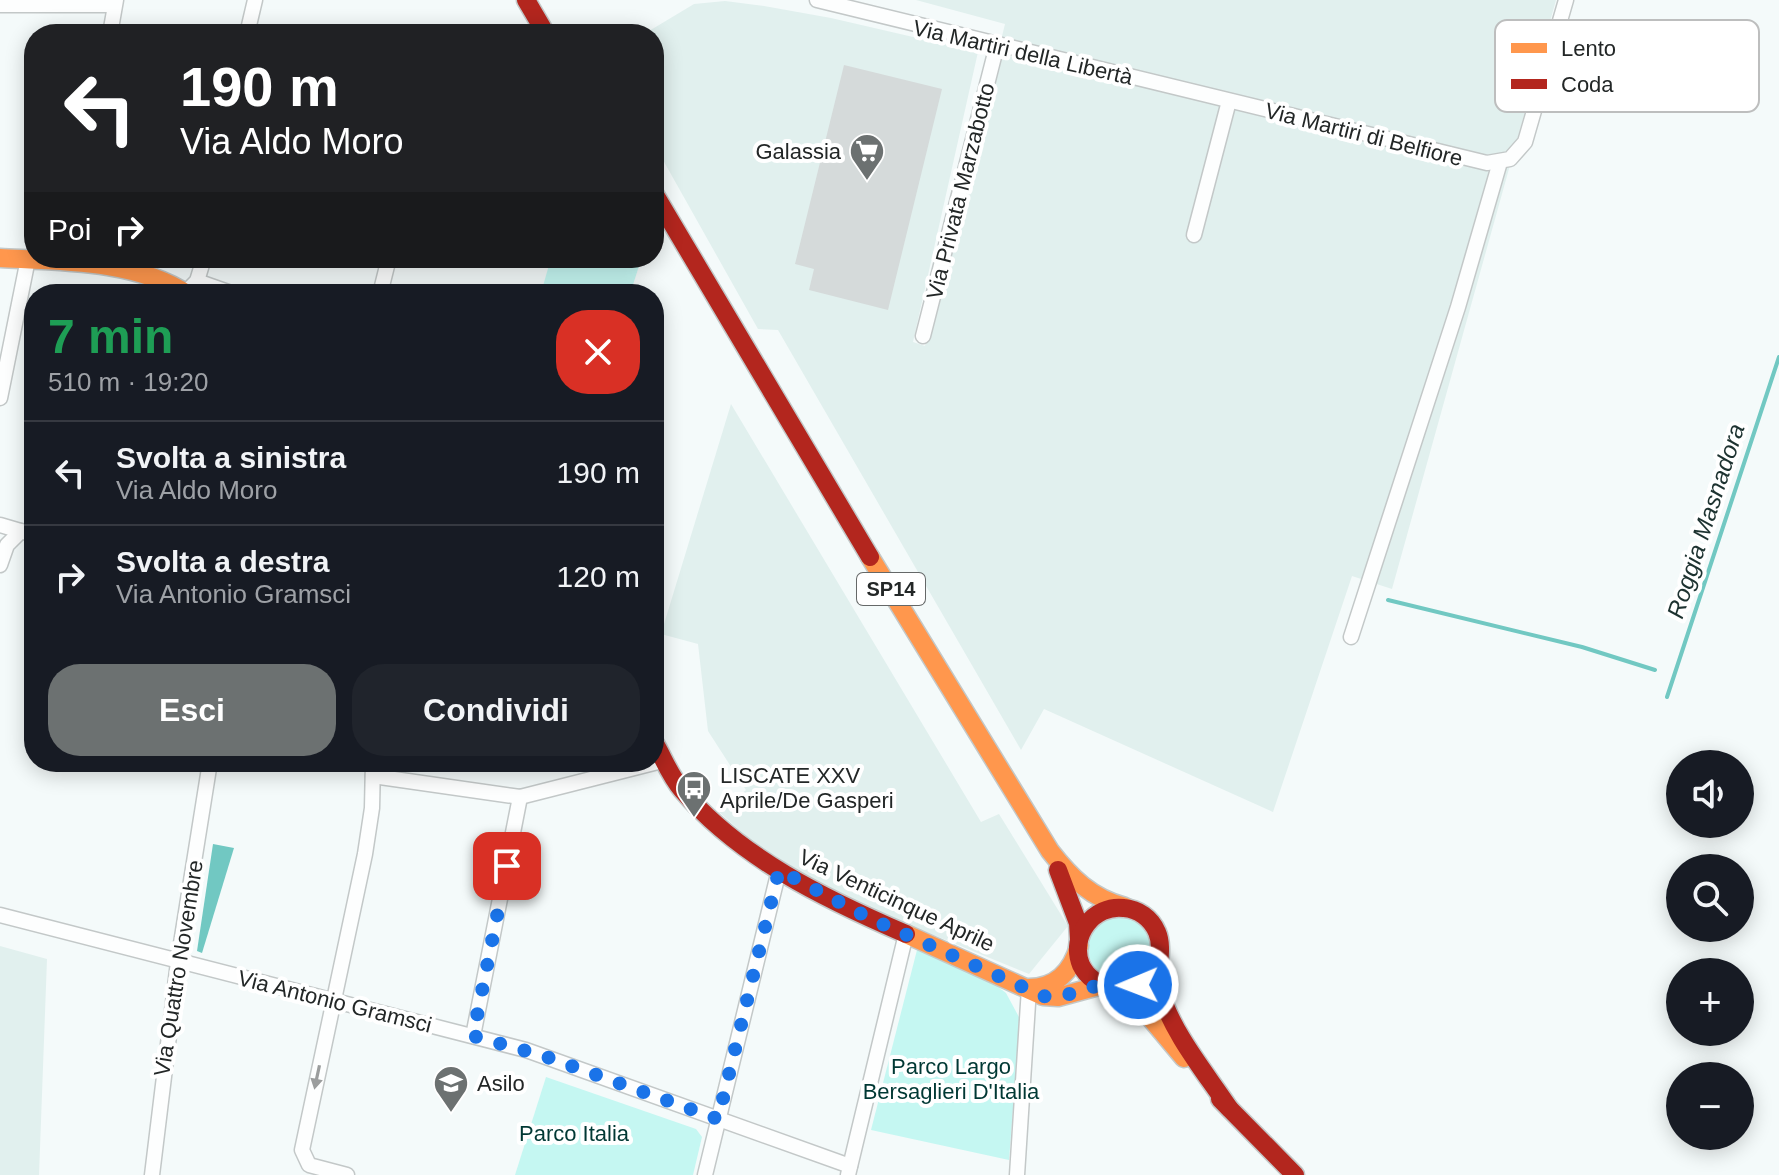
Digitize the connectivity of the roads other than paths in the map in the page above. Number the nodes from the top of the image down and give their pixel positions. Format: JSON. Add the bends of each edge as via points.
{"nodes":[{"id":1,"x":255,"y":0,"type":"edge"},
{"id":2,"x":526,"y":0,"type":"edge"},
{"id":3,"x":539,"y":0,"type":"edge"},
{"id":4,"x":817,"y":0,"type":"edge"},
{"id":5,"x":1566,"y":0,"type":"edge"},
{"id":6,"x":115,"y":2,"type":"edge"},
{"id":7,"x":0,"y":5,"type":"edge"},
{"id":8,"x":1560,"y":20,"type":"edge"},
{"id":9,"x":112,"y":24,"type":"edge"},
{"id":10,"x":249,"y":24,"type":"edge"},
{"id":11,"x":540,"y":24,"type":"edge"},
{"id":12,"x":554,"y":24,"type":"edge"},
{"id":13,"x":997,"y":45,"type":"junction"},
{"id":14,"x":1229,"y":101,"type":"junction"},
{"id":15,"x":1534,"y":112,"type":"edge"},
{"id":16,"x":1500,"y":162,"type":"junction"},
{"id":17,"x":664,"y":210,"type":"edge"},
{"id":18,"x":664,"y":227,"type":"edge"},
{"id":19,"x":1194,"y":235,"type":"dead end"},
{"id":20,"x":0,"y":258,"type":"edge"},
{"id":21,"x":24,"y":259,"type":"edge"},
{"id":22,"x":26,"y":268,"type":"edge"},
{"id":23,"x":112,"y":268,"type":"edge"},
{"id":24,"x":172,"y":284,"type":"edge"},
{"id":25,"x":733,"y":326,"type":"junction"},
{"id":26,"x":923,"y":336,"type":"dead end"},
{"id":27,"x":0,"y":398,"type":"edge"},
{"id":28,"x":0,"y":525,"type":"edge"},
{"id":29,"x":24,"y":532,"type":"edge"},
{"id":30,"x":24,"y":535,"type":"edge"},
{"id":31,"x":0,"y":565,"type":"edge"},
{"id":32,"x":1351,"y":637,"type":"dead end"},
{"id":33,"x":664,"y":764,"type":"edge"},
{"id":34,"x":208,"y":772,"type":"edge"},
{"id":35,"x":373,"y":772,"type":"edge"},
{"id":36,"x":389,"y":772,"type":"edge"},
{"id":37,"x":619,"y":772,"type":"edge"},
{"id":38,"x":520,"y":797,"type":"junction"},
{"id":39,"x":1050,"y":851,"type":"junction"},
{"id":40,"x":779,"y":870,"type":"junction"},
{"id":41,"x":1125,"y":907,"type":"junction"},
{"id":42,"x":0,"y":915,"type":"edge"},
{"id":43,"x":906,"y":934,"type":"junction"},
{"id":44,"x":1079,"y":942,"type":"junction"},
{"id":45,"x":1159,"y":961,"type":"junction"},
{"id":46,"x":178,"y":962,"type":"junction"},
{"id":47,"x":1107,"y":987,"type":"junction"},
{"id":48,"x":1029,"y":988,"type":"junction"},
{"id":49,"x":333,"y":1001,"type":"junction"},
{"id":50,"x":473,"y":1036,"type":"junction"},
{"id":51,"x":1229,"y":1108,"type":"junction"},
{"id":52,"x":718,"y":1119,"type":"junction"},
{"id":53,"x":849,"y":1170,"type":"edge"},
{"id":54,"x":152,"y":1175,"type":"edge"},
{"id":55,"x":347,"y":1175,"type":"edge"},
{"id":56,"x":705,"y":1175,"type":"edge"},
{"id":57,"x":1017,"y":1175,"type":"edge"},
{"id":58,"x":1295,"y":1175,"type":"edge"}],
"edges":[{"from":1,"to":10,"type":"street"},
{"from":2,"to":11,"type":"main road"},
{"from":3,"to":12,"type":"main road"},
{"from":4,"to":13,"type":"street","name":"Via Martiri della Libertà"},
{"from":5,"to":8,"type":"street"},
{"from":6,"to":7,"type":"street"},
{"from":6,"to":9,"type":"street"},
{"from":13,"to":14,"type":"street","name":"Via Martiri della Libertà"},
{"from":13,"to":26,"type":"street","name":"Via Privata Marzabotto"},
{"from":14,"to":16,"type":"street","name":"Via Martiri di Belfiore"},
{"from":14,"to":19,"type":"street"},
{"from":15,"to":16,"type":"street","via":[[1525,142]]},
{"from":16,"to":32,"type":"street"},
{"from":17,"to":25,"type":"main road","number":"SP14"},
{"from":18,"to":25,"type":"main road","number":"SP14"},
{"from":20,"to":21,"type":"main road"},
{"from":22,"to":27,"type":"street"},
{"from":23,"to":24,"type":"main road"},
{"from":25,"to":39,"type":"main road","number":"SP14"},
{"from":28,"to":29,"type":"street"},
{"from":30,"to":31,"type":"street","via":[[7,545]]},
{"from":33,"to":40,"type":"main road","name":"Via Venticinque Aprile","via":[[707,816]]},
{"from":34,"to":46,"type":"street","name":"Via Quattro Novembre"},
{"from":35,"to":49,"type":"street","via":[[367,841]]},
{"from":36,"to":38,"type":"street"},
{"from":37,"to":38,"type":"street"},
{"from":38,"to":50,"type":"street"},
{"from":39,"to":41,"type":"main road","number":"SP14","via":[[1080,888]]},
{"from":39,"to":44,"type":"main road","number":"SP14","via":[[1078,923]]},
{"from":40,"to":43,"type":"main road","name":"Via Venticinque Aprile"},
{"from":40,"to":52,"type":"street"},
{"from":41,"to":44,"type":"main road","via":[[1098,913],[1085,925]]},
{"from":41,"to":45,"type":"main road","number":"SP14","via":[[1153,924],[1161,944]]},
{"from":42,"to":46,"type":"street","name":"Via Antonio Gramsci"},
{"from":43,"to":48,"type":"main road","name":"Via Venticinque Aprile"},
{"from":43,"to":53,"type":"street"},
{"from":44,"to":47,"type":"main road","number":"SP14","via":[[1084,969]]},
{"from":44,"to":48,"type":"main road","via":[[1063,976],[1045,988]]},
{"from":45,"to":47,"type":"main road","via":[[1141,983]]},
{"from":45,"to":51,"type":"main road","number":"SP14","via":[[1156,978],[1163,1001]]},
{"from":46,"to":49,"type":"street","name":"Via Antonio Gramsci"},
{"from":46,"to":54,"type":"street","name":"Via Quattro Novembre"},
{"from":47,"to":48,"type":"main road","name":"Via Venticinque Aprile","via":[[1055,998]]},
{"from":47,"to":51,"type":"main road","number":"SP14","via":[[1151,1018]]},
{"from":48,"to":57,"type":"street"},
{"from":49,"to":50,"type":"street","name":"Via Antonio Gramsci"},
{"from":49,"to":55,"type":"street","one_way":true,"via":[[303,1142],[304,1159],[312,1167]]},
{"from":50,"to":52,"type":"street","name":"Via Antonio Gramsci"},
{"from":51,"to":58,"type":"main road","number":"SP14"},
{"from":52,"to":53,"type":"street","name":"Via Antonio Gramsci"},
{"from":52,"to":56,"type":"street"}]}
